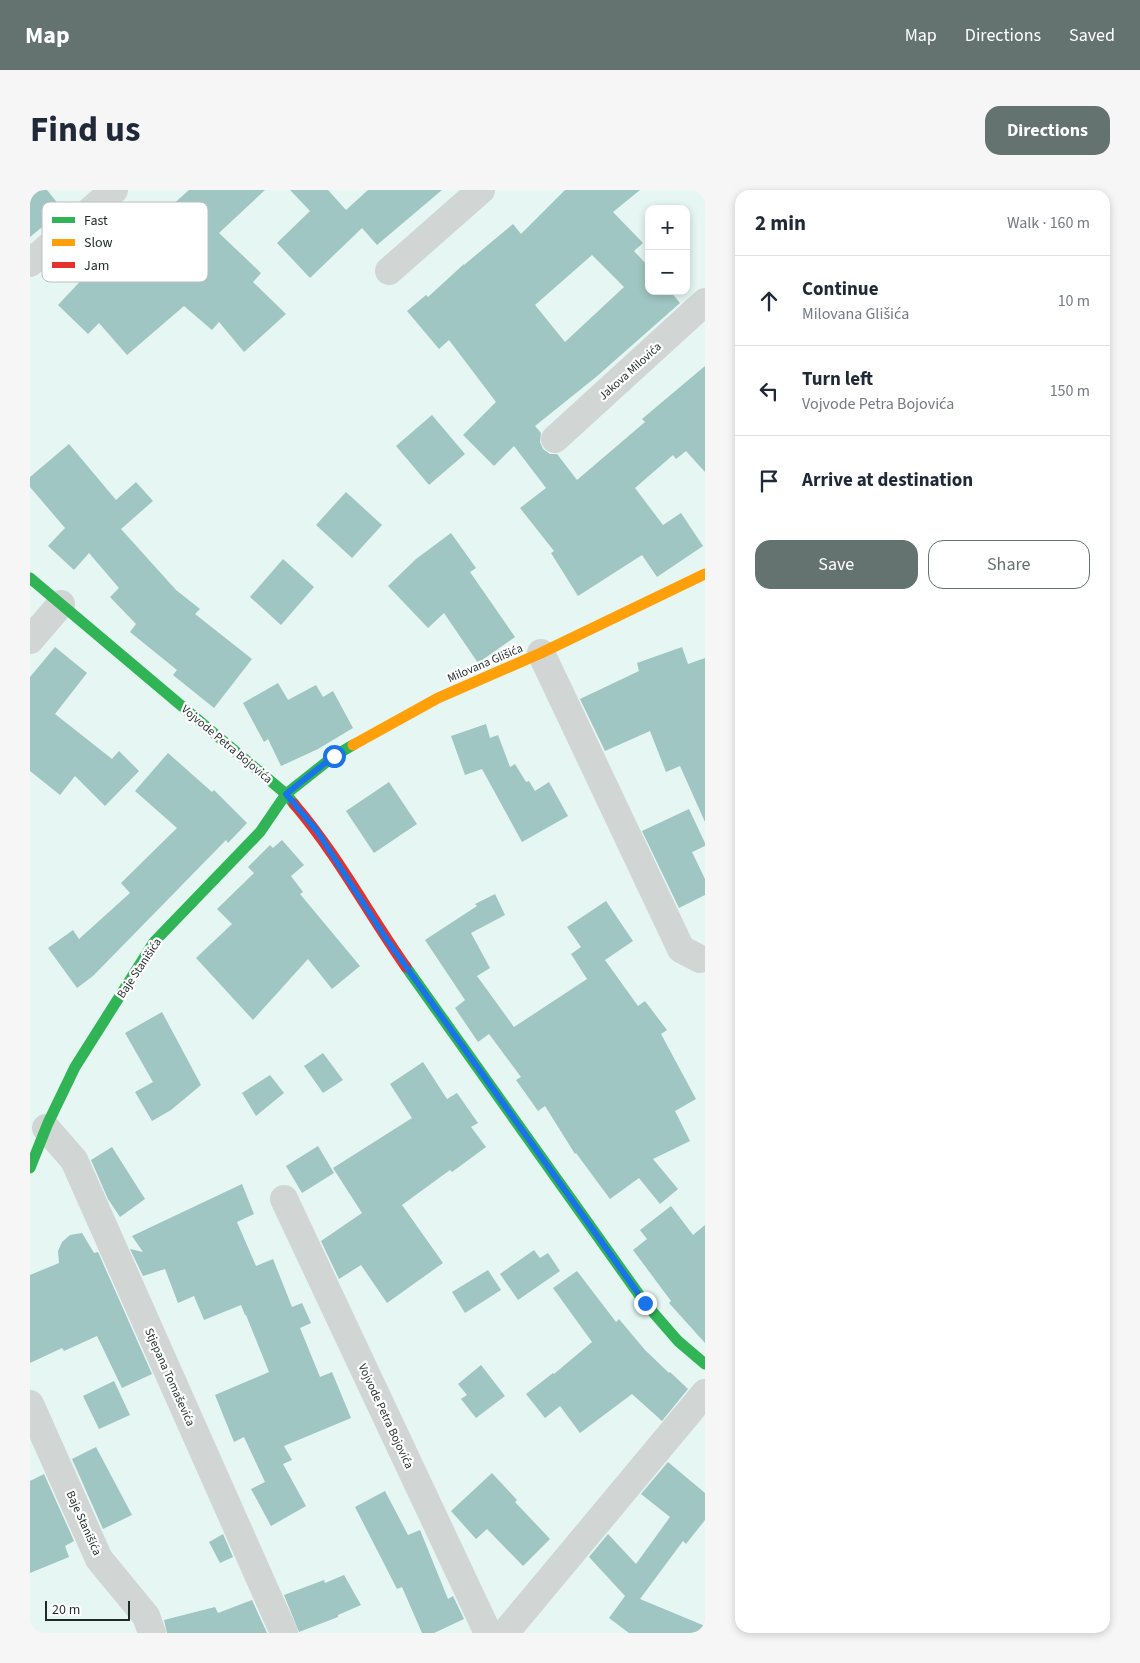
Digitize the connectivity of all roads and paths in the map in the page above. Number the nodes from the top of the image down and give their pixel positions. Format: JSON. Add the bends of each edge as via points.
{"nodes":[{"id":1,"x":481,"y":190,"type":"edge"},
{"id":2,"x":42,"y":251,"type":"edge"},
{"id":3,"x":30,"y":263,"type":"edge"},
{"id":4,"x":389,"y":271,"type":"dead end"},
{"id":5,"x":705,"y":302,"type":"edge"},
{"id":6,"x":555,"y":439,"type":"dead end"},
{"id":7,"x":705,"y":574,"type":"edge"},
{"id":8,"x":30,"y":578,"type":"edge"},
{"id":9,"x":61,"y":604,"type":"junction"},
{"id":10,"x":30,"y":640,"type":"edge"},
{"id":11,"x":541,"y":653,"type":"junction"},
{"id":12,"x":286,"y":794,"type":"junction"},
{"id":13,"x":703,"y":964,"type":"edge"},
{"id":14,"x":46,"y":1128,"type":"junction"},
{"id":15,"x":30,"y":1168,"type":"edge"},
{"id":16,"x":284,"y":1199,"type":"dead end"},
{"id":17,"x":705,"y":1364,"type":"edge"},
{"id":18,"x":705,"y":1393,"type":"edge"},
{"id":19,"x":30,"y":1404,"type":"edge"},
{"id":20,"x":152,"y":1633,"type":"edge"},
{"id":21,"x":284,"y":1633,"type":"edge"},
{"id":22,"x":488,"y":1633,"type":"edge"},
{"id":23,"x":505,"y":1633,"type":"edge"}],
"edges":[{"from":1,"to":4,"type":"street"},
{"from":2,"to":3,"type":"street"},
{"from":5,"to":6,"type":"street","name":"Jakova Milovića"},
{"from":7,"to":11,"type":"street","name":"Milovana Glišića"},
{"from":8,"to":9,"type":"street","name":"Vojvode Petra Bojovića"},
{"from":9,"to":10,"type":"street"},
{"from":9,"to":12,"type":"street","name":"Vojvode Petra Bojovića"},
{"from":11,"to":12,"type":"street","name":"Milovana Glišića","via":[[438,698],[334,756]]},
{"from":11,"to":13,"type":"street","via":[[681,948]]},
{"from":12,"to":14,"type":"street","name":"Baje Stanišića","via":[[260,832],[154,942],[75,1066]]},
{"from":12,"to":17,"type":"street","name":"Vojvode Petra Bojovića","via":[[317,831],[385,937],[645,1303],[678,1341]]},
{"from":14,"to":15,"type":"street","name":"Baje Stanišića"},
{"from":14,"to":21,"type":"street","name":"Stjepana Tomaševića","via":[[74,1160]]},
{"from":16,"to":22,"type":"street","name":"Vojvode Petra Bojovića"},
{"from":18,"to":23,"type":"street"},
{"from":19,"to":20,"type":"street","name":"Baje Stanišića","via":[[99,1559],[146,1616]]}]}
